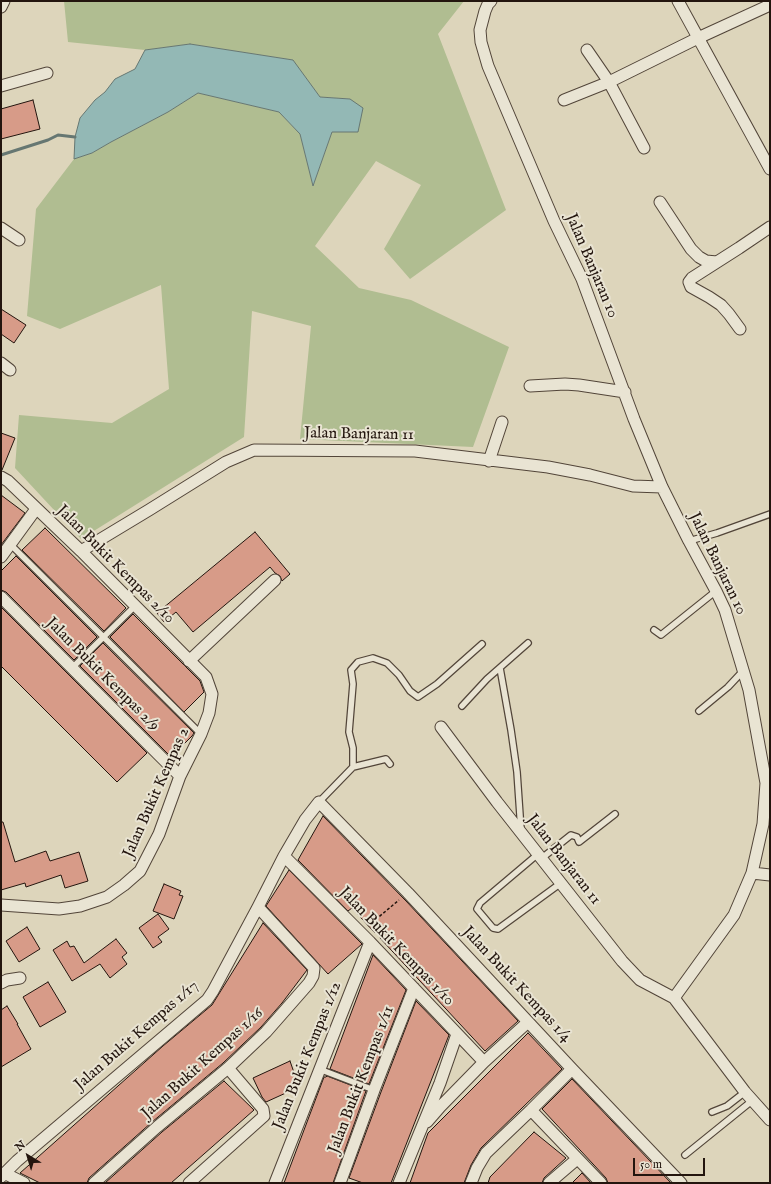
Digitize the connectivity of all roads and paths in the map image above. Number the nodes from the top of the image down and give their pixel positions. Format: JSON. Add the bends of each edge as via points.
{"nodes":[{"id":1,"x":4,"y":1,"type":"edge"},
{"id":2,"x":491,"y":1,"type":"edge"},
{"id":3,"x":678,"y":1,"type":"edge"},
{"id":4,"x":770,"y":5,"type":"edge"},
{"id":5,"x":1,"y":7,"type":"edge"},
{"id":6,"x":698,"y":38,"type":"junction"},
{"id":7,"x":587,"y":50,"type":"dead end"},
{"id":8,"x":47,"y":73,"type":"dead end"},
{"id":9,"x":609,"y":82,"type":"junction"},
{"id":10,"x":1,"y":86,"type":"edge"},
{"id":11,"x":564,"y":100,"type":"dead end"},
{"id":12,"x":644,"y":148,"type":"dead end"},
{"id":13,"x":770,"y":169,"type":"edge"},
{"id":14,"x":660,"y":202,"type":"dead end"},
{"id":15,"x":770,"y":226,"type":"edge"},
{"id":16,"x":1,"y":228,"type":"edge"},
{"id":17,"x":19,"y":240,"type":"dead end"},
{"id":18,"x":717,"y":262,"type":"junction"},
{"id":19,"x":740,"y":329,"type":"dead end"},
{"id":20,"x":1,"y":363,"type":"edge"},
{"id":21,"x":10,"y":370,"type":"dead end"},
{"id":22,"x":530,"y":386,"type":"dead end"},
{"id":23,"x":625,"y":392,"type":"junction"},
{"id":24,"x":502,"y":422,"type":"dead end"},
{"id":25,"x":489,"y":461,"type":"junction"},
{"id":26,"x":2,"y":479,"type":"edge"},
{"id":27,"x":662,"y":488,"type":"junction"},
{"id":28,"x":36,"y":509,"type":"junction"},
{"id":29,"x":770,"y":514,"type":"edge"},
{"id":30,"x":689,"y":541,"type":"junction"},
{"id":31,"x":10,"y":544,"type":"junction"},
{"id":32,"x":81,"y":551,"type":"junction"},
{"id":33,"x":1,"y":556,"type":"edge"},
{"id":34,"x":275,"y":580,"type":"dead end"},
{"id":35,"x":716,"y":591,"type":"junction"},
{"id":36,"x":1,"y":597,"type":"edge"},
{"id":37,"x":135,"y":606,"type":"junction"},
{"id":38,"x":654,"y":630,"type":"dead end"},
{"id":39,"x":103,"y":636,"type":"junction"},
{"id":40,"x":528,"y":643,"type":"dead end"},
{"id":41,"x":482,"y":644,"type":"dead end"},
{"id":42,"x":189,"y":660,"type":"junction"},
{"id":43,"x":72,"y":668,"type":"junction"},
{"id":44,"x":500,"y":668,"type":"junction"},
{"id":45,"x":744,"y":671,"type":"junction"},
{"id":46,"x":206,"y":677,"type":"joint"},
{"id":47,"x":462,"y":706,"type":"dead end"},
{"id":48,"x":699,"y":711,"type":"dead end"},
{"id":49,"x":440,"y":727,"type":"dead end"},
{"id":50,"x":201,"y":734,"type":"junction"},
{"id":51,"x":390,"y":764,"type":"dead end"},
{"id":52,"x":353,"y":767,"type":"junction"},
{"id":53,"x":180,"y":776,"type":"junction"},
{"id":54,"x":768,"y":783,"type":"edge"},
{"id":55,"x":323,"y":806,"type":"junction"},
{"id":56,"x":615,"y":814,"type":"dead end"},
{"id":57,"x":522,"y":832,"type":"junction"},
{"id":58,"x":284,"y":856,"type":"junction"},
{"id":59,"x":540,"y":856,"type":"junction"},
{"id":60,"x":752,"y":873,"type":"junction"},
{"id":61,"x":770,"y":875,"type":"edge"},
{"id":62,"x":561,"y":883,"type":"junction"},
{"id":63,"x":408,"y":893,"type":"junction"},
{"id":64,"x":1,"y":904,"type":"edge"},
{"id":65,"x":258,"y":907,"type":"junction"},
{"id":66,"x":361,"y":932,"type":"junction"},
{"id":67,"x":370,"y":942,"type":"junction"},
{"id":68,"x":20,"y":978,"type":"dead end"},
{"id":69,"x":1,"y":983,"type":"edge"},
{"id":70,"x":414,"y":988,"type":"junction"},
{"id":71,"x":674,"y":998,"type":"junction"},
{"id":72,"x":528,"y":1022,"type":"junction"},
{"id":73,"x":457,"y":1034,"type":"junction"},
{"id":74,"x":484,"y":1062,"type":"junction"},
{"id":75,"x":228,"y":1068,"type":"junction"},
{"id":76,"x":320,"y":1069,"type":"junction"},
{"id":77,"x":572,"y":1069,"type":"junction"},
{"id":78,"x":374,"y":1090,"type":"junction"},
{"id":79,"x":745,"y":1092,"type":"junction"},
{"id":80,"x":753,"y":1100,"type":"junction"},
{"id":81,"x":531,"y":1110,"type":"junction"},
{"id":82,"x":712,"y":1112,"type":"dead end"},
{"id":83,"x":768,"y":1114,"type":"edge"},
{"id":84,"x":420,"y":1130,"type":"junction"},
{"id":85,"x":685,"y":1155,"type":"dead end"},
{"id":86,"x":578,"y":1159,"type":"junction"},
{"id":87,"x":3,"y":1175,"type":"edge"},
{"id":88,"x":24,"y":1183,"type":"edge"},
{"id":89,"x":94,"y":1183,"type":"edge"},
{"id":90,"x":190,"y":1183,"type":"edge"},
{"id":91,"x":275,"y":1183,"type":"edge"},
{"id":92,"x":340,"y":1183,"type":"edge"},
{"id":93,"x":399,"y":1183,"type":"edge"},
{"id":94,"x":471,"y":1183,"type":"edge"},
{"id":95,"x":549,"y":1183,"type":"edge"},
{"id":96,"x":600,"y":1183,"type":"edge"},
{"id":97,"x":681,"y":1183,"type":"edge"}],
"edges":[{"from":1,"to":5,"type":"street"},
{"from":2,"to":23,"type":"street","name":"Jalan Banjaran 10","via":[[485,11],[480,30],[488,66],[554,221],[582,278]]},
{"from":3,"to":6,"type":"street"},
{"from":4,"to":6,"type":"street"},
{"from":6,"to":9,"type":"street"},
{"from":6,"to":13,"type":"street"},
{"from":7,"to":9,"type":"street"},
{"from":8,"to":10,"type":"street"},
{"from":9,"to":11,"type":"street"},
{"from":9,"to":12,"type":"street"},
{"from":14,"to":18,"type":"street","via":[[691,249],[706,261]]},
{"from":15,"to":18,"type":"street"},
{"from":16,"to":17,"type":"street"},
{"from":18,"to":19,"type":"street","via":[[689,282],[691,286],[721,305]]},
{"from":20,"to":21,"type":"street"},
{"from":22,"to":23,"type":"street","via":[[565,384]]},
{"from":23,"to":27,"type":"street","name":"Jalan Banjaran 10"},
{"from":24,"to":25,"type":"street"},
{"from":25,"to":27,"type":"street","name":"Jalan Banjaran 11","via":[[548,467],[633,486]]},
{"from":25,"to":32,"type":"street","name":"Jalan Banjaran 11","via":[[415,451],[254,450],[226,462]]},
{"from":26,"to":28,"type":"street","name":"Jalan Bukit Kempas 2/10"},
{"from":27,"to":30,"type":"street","name":"Jalan Banjaran 10"},
{"from":28,"to":31,"type":"street"},
{"from":28,"to":32,"type":"street","name":"Jalan Bukit Kempas 2/10"},
{"from":29,"to":30,"type":"lane"},
{"from":30,"to":35,"type":"street","name":"Jalan Banjaran 10"},
{"from":31,"to":33,"type":"street"},
{"from":31,"to":39,"type":"lane"},
{"from":32,"to":37,"type":"street","name":"Jalan Bukit Kempas 2/10"},
{"from":34,"to":42,"type":"street"},
{"from":35,"to":38,"type":"lane","via":[[661,635]]},
{"from":35,"to":45,"type":"street","name":"Jalan Banjaran 10","via":[[725,610]]},
{"from":36,"to":43,"type":"street","name":"Jalan Bukit Kempas 2/9"},
{"from":37,"to":39,"type":"lane"},
{"from":37,"to":42,"type":"street","name":"Jalan Bukit Kempas 2/10"},
{"from":39,"to":43,"type":"lane"},
{"from":39,"to":50,"type":"lane"},
{"from":40,"to":44,"type":"lane"},
{"from":41,"to":52,"type":"lane","via":[[437,684],[418,697],[387,664],[373,658],[358,662],[351,670],[353,684],[349,732],[353,748]]},
{"from":42,"to":46,"type":"street","name":"Jalan Bukit Kempas 2/10"},
{"from":43,"to":53,"type":"street","name":"Jalan Bukit Kempas 2/9"},
{"from":44,"to":47,"type":"lane"},
{"from":44,"to":57,"type":"lane","via":[[512,730]]},
{"from":45,"to":48,"type":"lane"},
{"from":45,"to":54,"type":"street","name":"Jalan Banjaran 10"},
{"from":46,"to":50,"type":"street","name":"Jalan Bukit Kempas 2","via":[[212,694],[209,713]]},
{"from":49,"to":57,"type":"street","name":"Jalan Banjaran 11"},
{"from":50,"to":53,"type":"street","name":"Jalan Bukit Kempas 2"},
{"from":51,"to":52,"type":"lane","via":[[386,759]]},
{"from":52,"to":55,"type":"lane"},
{"from":53,"to":64,"type":"street","name":"Jalan Bukit Kempas 2","via":[[159,834],[140,871],[124,885],[107,897],[80,906],[59,909]]},
{"from":54,"to":60,"type":"street","name":"Jalan Banjaran 10","via":[[763,824]]},
{"from":55,"to":58,"type":"street","name":"Jalan Bukit Kempas 1/17","via":[[305,820]]},
{"from":55,"to":63,"type":"street","name":"Jalan Bukit Kempas 1/4"},
{"from":56,"to":59,"type":"lane","via":[[579,842],[577,837],[571,835]]},
{"from":57,"to":59,"type":"street","name":"Jalan Banjaran 11"},
{"from":58,"to":65,"type":"street","name":"Jalan Bukit Kempas 1/17"},
{"from":58,"to":66,"type":"street","name":"Jalan Bukit Kempas 1/10"},
{"from":59,"to":62,"type":"street","name":"Jalan Banjaran 11"},
{"from":59,"to":62,"type":"lane","via":[[480,903],[477,909],[493,928],[498,929]]},
{"from":60,"to":61,"type":"street"},
{"from":60,"to":71,"type":"street","name":"Jalan Banjaran 10","via":[[734,914]]},
{"from":62,"to":71,"type":"street","name":"Jalan Banjaran 11","via":[[640,980]]},
{"from":63,"to":66,"type":"path"},
{"from":63,"to":72,"type":"street","name":"Jalan Bukit Kempas 1/4"},
{"from":65,"to":75,"type":"street","name":"Jalan Bukit Kempas 1/16","via":[[314,968],[313,976],[266,1032]]},
{"from":65,"to":87,"type":"street","name":"Jalan Bukit Kempas 1/17","via":[[207,1000]]},
{"from":66,"to":67,"type":"street","name":"Jalan Bukit Kempas 1/10"},
{"from":67,"to":70,"type":"street","name":"Jalan Bukit Kempas 1/10"},
{"from":67,"to":76,"type":"street","name":"Jalan Bukit Kempas 1/12"},
{"from":68,"to":69,"type":"street"},
{"from":70,"to":73,"type":"street","name":"Jalan Bukit Kempas 1/10"},
{"from":70,"to":78,"type":"street","name":"Jalan Bukit Kempas 1/11"},
{"from":71,"to":79,"type":"street"},
{"from":72,"to":74,"type":"street"},
{"from":72,"to":77,"type":"street","name":"Jalan Bukit Kempas 1/4"},
{"from":73,"to":74,"type":"street","name":"Jalan Bukit Kempas 1/10"},
{"from":73,"to":84,"type":"street"},
{"from":74,"to":84,"type":"street"},
{"from":75,"to":89,"type":"street","name":"Jalan Bukit Kempas 1/16"},
{"from":75,"to":90,"type":"street","via":[[263,1109],[264,1116]]},
{"from":76,"to":78,"type":"lane"},
{"from":76,"to":91,"type":"street","name":"Jalan Bukit Kempas 1/12"},
{"from":77,"to":81,"type":"street"},
{"from":77,"to":97,"type":"street","name":"Jalan Bukit Kempas 1/4"},
{"from":78,"to":92,"type":"street","name":"Jalan Bukit Kempas 1/11"},
{"from":79,"to":80,"type":"street"},
{"from":79,"to":82,"type":"lane","via":[[727,1106]]},
{"from":80,"to":83,"type":"street"},
{"from":80,"to":85,"type":"lane"},
{"from":81,"to":86,"type":"street"},
{"from":81,"to":94,"type":"street","via":[[486,1153]]},
{"from":84,"to":93,"type":"street"},
{"from":86,"to":95,"type":"street"},
{"from":86,"to":96,"type":"street"},
{"from":87,"to":88,"type":"street"}]}
